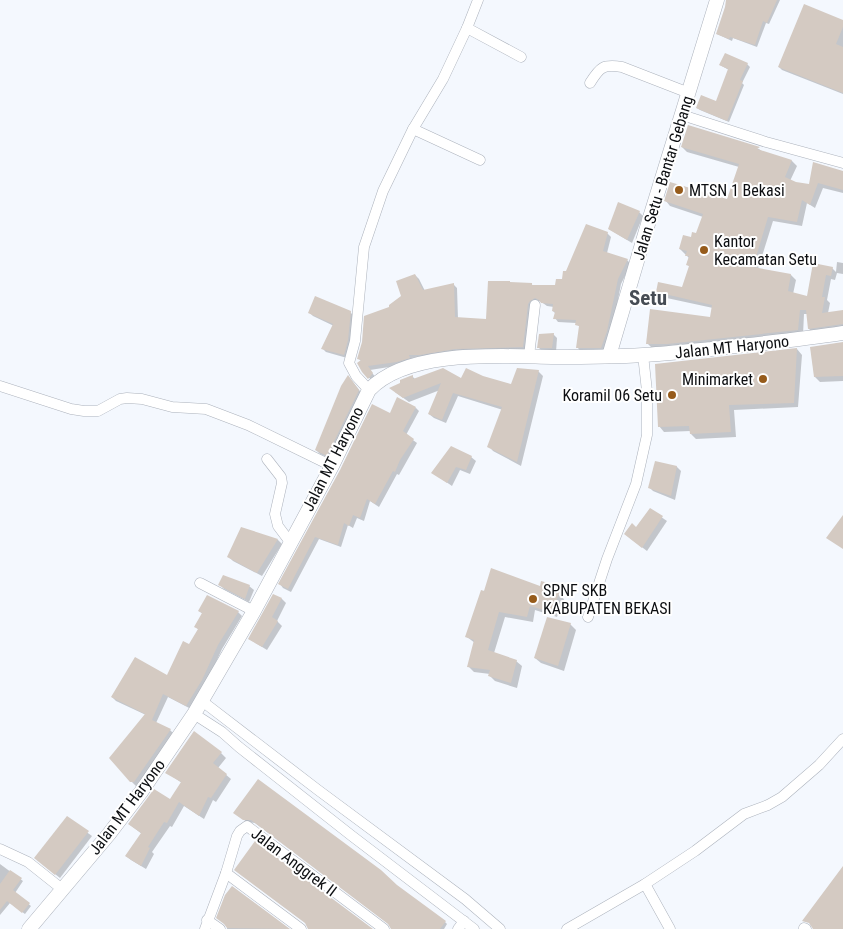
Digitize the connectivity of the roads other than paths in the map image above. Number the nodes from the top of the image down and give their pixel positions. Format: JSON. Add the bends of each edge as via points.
{"nodes":[{"id":1,"x":478,"y":0,"type":"edge"},
{"id":2,"x":717,"y":0,"type":"edge"},
{"id":3,"x":467,"y":28,"type":"junction"},
{"id":4,"x":521,"y":57,"type":"dead end"},
{"id":5,"x":590,"y":83,"type":"dead end"},
{"id":6,"x":689,"y":93,"type":"junction"},
{"id":7,"x":682,"y":115,"type":"junction"},
{"id":8,"x":413,"y":129,"type":"junction"},
{"id":9,"x":480,"y":160,"type":"dead end"},
{"id":10,"x":843,"y":163,"type":"edge"},
{"id":11,"x":535,"y":305,"type":"dead end"},
{"id":12,"x":843,"y":333,"type":"edge"},
{"id":13,"x":643,"y":355,"type":"junction"},
{"id":14,"x":529,"y":356,"type":"junction"},
{"id":15,"x":609,"y":356,"type":"junction"},
{"id":16,"x":0,"y":386,"type":"edge"},
{"id":17,"x":369,"y":390,"type":"junction"},
{"id":18,"x":267,"y":459,"type":"dead end"},
{"id":19,"x":332,"y":466,"type":"junction"},
{"id":20,"x":290,"y":542,"type":"junction"},
{"id":21,"x":200,"y":583,"type":"dead end"},
{"id":22,"x":254,"y":610,"type":"junction"},
{"id":23,"x":588,"y":617,"type":"dead end"},
{"id":24,"x":202,"y":701,"type":"junction"},
{"id":25,"x":194,"y":714,"type":"junction"},
{"id":26,"x":843,"y":739,"type":"edge"},
{"id":27,"x":0,"y":849,"type":"edge"},
{"id":28,"x":226,"y":873,"type":"junction"},
{"id":29,"x":645,"y":884,"type":"junction"},
{"id":30,"x":62,"y":889,"type":"junction"},
{"id":31,"x":206,"y":925,"type":"edge"},
{"id":32,"x":461,"y":925,"type":"edge"},
{"id":33,"x":29,"y":929,"type":"edge"},
{"id":34,"x":220,"y":929,"type":"edge"},
{"id":35,"x":301,"y":929,"type":"edge"},
{"id":36,"x":384,"y":929,"type":"edge"},
{"id":37,"x":474,"y":929,"type":"edge"},
{"id":38,"x":500,"y":929,"type":"edge"},
{"id":39,"x":567,"y":929,"type":"edge"},
{"id":40,"x":670,"y":929,"type":"edge"}],
"edges":[{"from":1,"to":3,"type":"street"},
{"from":2,"to":6,"type":"main road","name":"Jalan Setu - Bantar Gebang"},
{"from":3,"to":4,"type":"street"},
{"from":3,"to":8,"type":"street"},
{"from":5,"to":6,"type":"street","via":[[598,70],[615,66]]},
{"from":6,"to":7,"type":"main road","name":"Jalan Setu - Bantar Gebang"},
{"from":7,"to":10,"type":"street"},
{"from":7,"to":15,"type":"main road","name":"Jalan Setu - Bantar Gebang"},
{"from":8,"to":9,"type":"street"},
{"from":8,"to":17,"type":"street","via":[[383,191],[364,247],[355,342],[349,363]]},
{"from":11,"to":14,"type":"street"},
{"from":12,"to":13,"type":"main road","name":"Jalan MT Haryono"},
{"from":13,"to":15,"type":"main road","name":"Jalan MT Haryono"},
{"from":13,"to":23,"type":"street","via":[[647,434],[636,484]]},
{"from":14,"to":15,"type":"main road","name":"Jalan MT Haryono"},
{"from":14,"to":17,"type":"main road","name":"Jalan MT Haryono","via":[[445,358],[407,367],[386,376]]},
{"from":16,"to":19,"type":"street","via":[[84,411],[98,411],[127,398],[172,407],[206,408]]},
{"from":17,"to":19,"type":"main road","name":"Jalan MT Haryono"},
{"from":18,"to":20,"type":"street","via":[[282,477],[275,514],[278,526]]},
{"from":19,"to":20,"type":"main road","name":"Jalan MT Haryono"},
{"from":20,"to":22,"type":"main road","name":"Jalan MT Haryono"},
{"from":21,"to":22,"type":"street"},
{"from":22,"to":24,"type":"main road","name":"Jalan MT Haryono"},
{"from":24,"to":25,"type":"main road","name":"Jalan MT Haryono"},
{"from":24,"to":38,"type":"street","via":[[465,899]]},
{"from":25,"to":30,"type":"main road","name":"Jalan MT Haryono","via":[[142,792]]},
{"from":25,"to":32,"type":"street","via":[[222,732]]},
{"from":26,"to":29,"type":"street","via":[[782,797],[744,814]]},
{"from":27,"to":30,"type":"street","via":[[28,862]]},
{"from":28,"to":31,"type":"street","name":"Jalan Anggrek II"},
{"from":28,"to":35,"type":"street"},
{"from":28,"to":36,"type":"street","name":"Jalan Anggrek II","via":[[237,836],[248,826]]},
{"from":29,"to":39,"type":"street"},
{"from":29,"to":40,"type":"street"},
{"from":30,"to":33,"type":"main road","name":"Jalan MT Haryono"},
{"from":31,"to":34,"type":"street"},
{"from":32,"to":37,"type":"street"}]}
